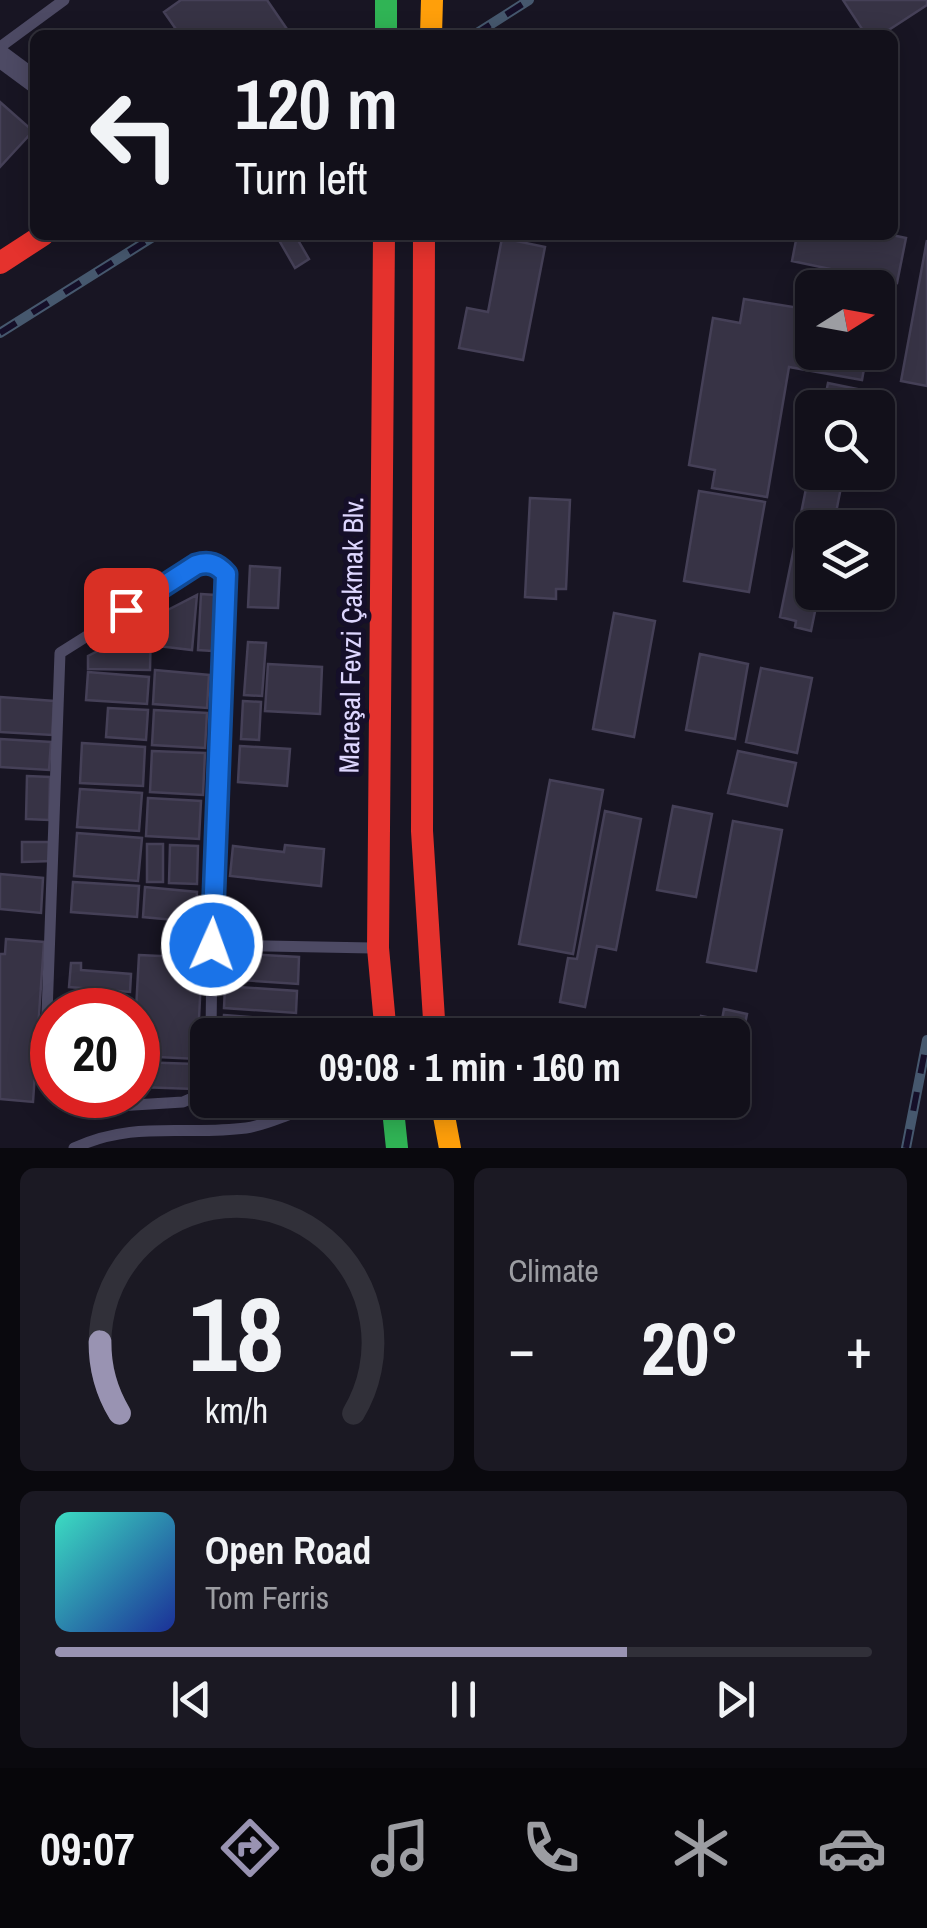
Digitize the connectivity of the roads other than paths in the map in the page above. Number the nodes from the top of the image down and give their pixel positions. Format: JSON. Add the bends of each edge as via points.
{"nodes":[{"id":1,"x":64,"y":0,"type":"edge"},
{"id":2,"x":386,"y":0,"type":"edge"},
{"id":3,"x":432,"y":0,"type":"edge"},
{"id":4,"x":380,"y":30,"type":"edge"},
{"id":5,"x":431,"y":30,"type":"edge"},
{"id":6,"x":0,"y":47,"type":"edge"},
{"id":7,"x":0,"y":56,"type":"edge"},
{"id":8,"x":30,"y":78,"type":"edge"},
{"id":9,"x":35,"y":240,"type":"edge"},
{"id":10,"x":384,"y":240,"type":"edge"},
{"id":11,"x":424,"y":240,"type":"edge"},
{"id":12,"x":0,"y":263,"type":"edge"},
{"id":13,"x":212,"y":945,"type":"junction"},
{"id":14,"x":378,"y":948,"type":"junction"},
{"id":15,"x":49,"y":988,"type":"edge"},
{"id":16,"x":211,"y":1018,"type":"edge"},
{"id":17,"x":384,"y":1018,"type":"edge"},
{"id":18,"x":434,"y":1018,"type":"edge"},
{"id":19,"x":190,"y":1099,"type":"edge"},
{"id":20,"x":160,"y":1103,"type":"edge"},
{"id":21,"x":278,"y":1118,"type":"edge"},
{"id":22,"x":394,"y":1118,"type":"edge"},
{"id":23,"x":445,"y":1118,"type":"edge"},
{"id":24,"x":74,"y":1148,"type":"edge"},
{"id":25,"x":397,"y":1148,"type":"edge"},
{"id":26,"x":450,"y":1148,"type":"edge"}],
"edges":[{"from":1,"to":6,"type":"lane"},
{"from":2,"to":4,"type":"main road"},
{"from":3,"to":5,"type":"main road"},
{"from":7,"to":8,"type":"street"},
{"from":9,"to":12,"type":"main road"},
{"from":10,"to":14,"type":"main road","name":"Mareşal Fevzi Çakmak Blv."},
{"from":11,"to":18,"type":"main road","via":[[422,831]]},
{"from":13,"to":14,"type":"lane"},
{"from":13,"to":15,"type":"lane","via":[[226,574],[202,563],[60,652]]},
{"from":13,"to":16,"type":"lane"},
{"from":14,"to":17,"type":"main road","name":"Mareşal Fevzi Çakmak Blv."},
{"from":19,"to":20,"type":"lane"},
{"from":21,"to":24,"type":"lane","via":[[247,1128],[132,1130]]},
{"from":22,"to":25,"type":"main road"},
{"from":23,"to":26,"type":"main road"}]}
